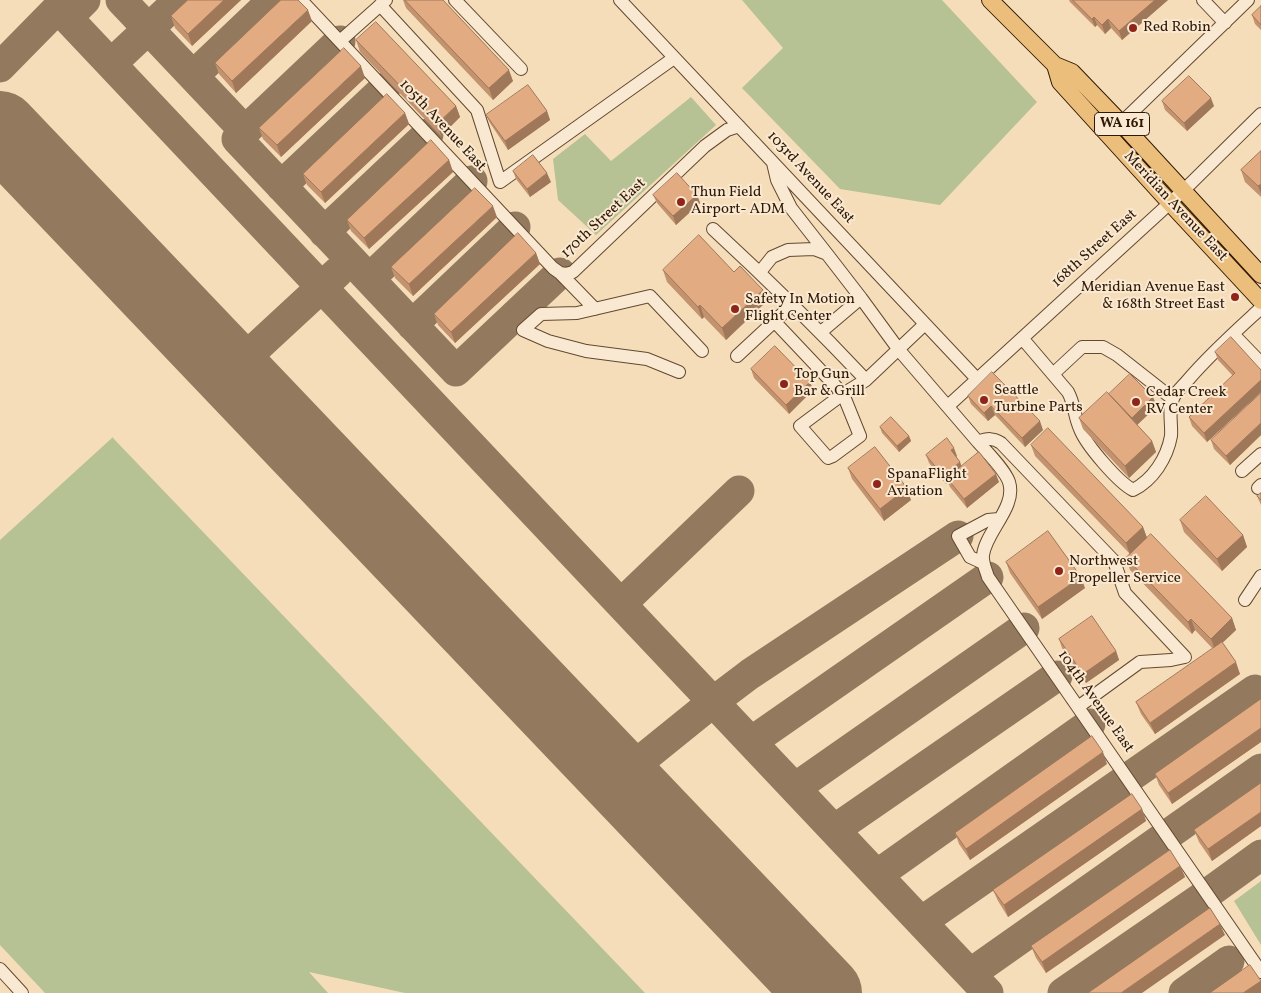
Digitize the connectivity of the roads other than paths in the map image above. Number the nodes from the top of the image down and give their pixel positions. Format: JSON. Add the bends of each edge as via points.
{"nodes":[{"id":1,"x":301,"y":0,"type":"edge"},
{"id":2,"x":455,"y":0,"type":"edge"},
{"id":3,"x":620,"y":0,"type":"edge"},
{"id":4,"x":1203,"y":0,"type":"edge"},
{"id":5,"x":1248,"y":0,"type":"edge"},
{"id":6,"x":994,"y":2,"type":"edge"},
{"id":7,"x":383,"y":3,"type":"edge"},
{"id":8,"x":1225,"y":23,"type":"junction"},
{"id":9,"x":340,"y":41,"type":"junction"},
{"id":10,"x":674,"y":58,"type":"junction"},
{"id":11,"x":1055,"y":66,"type":"junction"},
{"id":12,"x":521,"y":69,"type":"dead end"},
{"id":13,"x":1261,"y":114,"type":"edge"},
{"id":14,"x":1121,"y":123,"type":"junction"},
{"id":15,"x":739,"y":126,"type":"junction"},
{"id":16,"x":772,"y":162,"type":"junction"},
{"id":17,"x":1183,"y":191,"type":"junction"},
{"id":18,"x":1170,"y":203,"type":"junction"},
{"id":19,"x":713,"y":229,"type":"dead end"},
{"id":20,"x":827,"y":254,"type":"junction"},
{"id":21,"x":760,"y":272,"type":"junction"},
{"id":22,"x":560,"y":273,"type":"junction"},
{"id":23,"x":1261,"y":275,"type":"edge"},
{"id":24,"x":861,"y":298,"type":"junction"},
{"id":25,"x":1261,"y":301,"type":"edge"},
{"id":26,"x":793,"y":304,"type":"junction"},
{"id":27,"x":1261,"y":308,"type":"edge"},
{"id":28,"x":595,"y":309,"type":"junction"},
{"id":29,"x":774,"y":321,"type":"junction"},
{"id":30,"x":925,"y":324,"type":"junction"},
{"id":31,"x":821,"y":332,"type":"junction"},
{"id":32,"x":1233,"y":334,"type":"junction"},
{"id":33,"x":1022,"y":338,"type":"junction"},
{"id":34,"x":899,"y":350,"type":"junction"},
{"id":35,"x":702,"y":351,"type":"dead end"},
{"id":36,"x":737,"y":356,"type":"dead end"},
{"id":37,"x":1261,"y":363,"type":"edge"},
{"id":38,"x":679,"y":372,"type":"dead end"},
{"id":39,"x":1053,"y":374,"type":"junction"},
{"id":40,"x":977,"y":379,"type":"junction"},
{"id":41,"x":866,"y":380,"type":"junction"},
{"id":42,"x":844,"y":394,"type":"junction"},
{"id":43,"x":1173,"y":399,"type":"junction"},
{"id":44,"x":948,"y":406,"type":"junction"},
{"id":45,"x":978,"y":442,"type":"junction"},
{"id":46,"x":1261,"y":454,"type":"edge"},
{"id":47,"x":1242,"y":471,"type":"dead end"},
{"id":48,"x":999,"y":519,"type":"junction"},
{"id":49,"x":983,"y":563,"type":"junction"},
{"id":50,"x":1261,"y":576,"type":"edge"},
{"id":51,"x":1245,"y":600,"type":"dead end"},
{"id":52,"x":1078,"y":707,"type":"junction"},
{"id":53,"x":0,"y":969,"type":"edge"},
{"id":54,"x":1261,"y":972,"type":"edge"},
{"id":55,"x":22,"y":993,"type":"edge"}],
"edges":[{"from":1,"to":9,"type":"street","name":"105th Avenue East"},
{"from":2,"to":12,"type":"street"},
{"from":3,"to":10,"type":"street","name":"103rd Avenue East"},
{"from":4,"to":8,"type":"street"},
{"from":5,"to":8,"type":"street"},
{"from":6,"to":11,"type":"main road","name":"Meridian Avenue East","number":"WA 161"},
{"from":7,"to":9,"type":"street"},
{"from":7,"to":10,"type":"street","via":[[477,110],[500,182]]},
{"from":8,"to":14,"type":"street"},
{"from":9,"to":22,"type":"street","name":"105th Avenue East"},
{"from":10,"to":15,"type":"street","name":"103rd Avenue East"},
{"from":11,"to":14,"type":"main road","name":"Meridian Avenue East","number":"WA 161","via":[[1072,72]]},
{"from":11,"to":18,"type":"main road","name":"Meridian Avenue East","number":"WA 161","via":[[1060,82]]},
{"from":13,"to":17,"type":"street","name":"168th Street East"},
{"from":14,"to":17,"type":"main road","name":"Meridian Avenue East","number":"WA 161"},
{"from":15,"to":16,"type":"street","name":"103rd Avenue East"},
{"from":15,"to":22,"type":"street","name":"170th Street East","via":[[727,130],[706,146],[573,272]]},
{"from":16,"to":20,"type":"street","via":[[791,208]]},
{"from":16,"to":30,"type":"street","name":"103rd Avenue East"},
{"from":17,"to":18,"type":"street","name":"168th Street East"},
{"from":17,"to":23,"type":"main road","name":"Meridian Avenue East","number":"WA 161"},
{"from":18,"to":25,"type":"main road","name":"Meridian Avenue East","number":"WA 161"},
{"from":18,"to":33,"type":"street","name":"168th Street East"},
{"from":19,"to":21,"type":"street"},
{"from":20,"to":21,"type":"street","via":[[814,249],[788,250],[772,257]]},
{"from":20,"to":24,"type":"street"},
{"from":21,"to":26,"type":"street"},
{"from":22,"to":28,"type":"street","name":"105th Avenue East"},
{"from":24,"to":31,"type":"street"},
{"from":24,"to":34,"type":"street"},
{"from":26,"to":29,"type":"street"},
{"from":26,"to":31,"type":"street"},
{"from":27,"to":32,"type":"street"},
{"from":28,"to":35,"type":"street","via":[[650,296]]},
{"from":28,"to":38,"type":"street","via":[[577,314],[541,314],[523,330],[548,341],[586,351],[647,359]]},
{"from":29,"to":36,"type":"street"},
{"from":29,"to":42,"type":"street"},
{"from":30,"to":34,"type":"street"},
{"from":30,"to":40,"type":"street","name":"103rd Avenue East"},
{"from":31,"to":41,"type":"street"},
{"from":32,"to":37,"type":"street"},
{"from":32,"to":43,"type":"street","via":[[1204,361]]},
{"from":33,"to":39,"type":"street"},
{"from":33,"to":40,"type":"street","name":"168th Street East"},
{"from":34,"to":41,"type":"street"},
{"from":34,"to":44,"type":"street"},
{"from":39,"to":43,"type":"street","via":[[1082,348],[1103,347]]},
{"from":39,"to":43,"type":"street","via":[[1073,401],[1084,438],[1099,458],[1133,490],[1162,462],[1171,435]]},
{"from":40,"to":44,"type":"street","name":"168th Street East"},
{"from":41,"to":42,"type":"street"},
{"from":42,"to":42,"type":"street","via":[[800,426],[828,458],[860,436]]},
{"from":44,"to":45,"type":"street"},
{"from":45,"to":48,"type":"street","via":[[1010,485],[1010,495]]},
{"from":45,"to":52,"type":"street","via":[[994,438],[1015,457],[1114,561],[1125,593],[1184,657],[1140,662]]},
{"from":46,"to":47,"type":"street"},
{"from":48,"to":49,"type":"street","via":[[986,544]]},
{"from":48,"to":49,"type":"street","via":[[988,520],[958,536],[970,558]]},
{"from":49,"to":52,"type":"street","name":"104th Avenue East","via":[[988,577]]},
{"from":50,"to":51,"type":"street"},
{"from":52,"to":54,"type":"street","name":"104th Avenue East"},
{"from":53,"to":55,"type":"street"}]}
